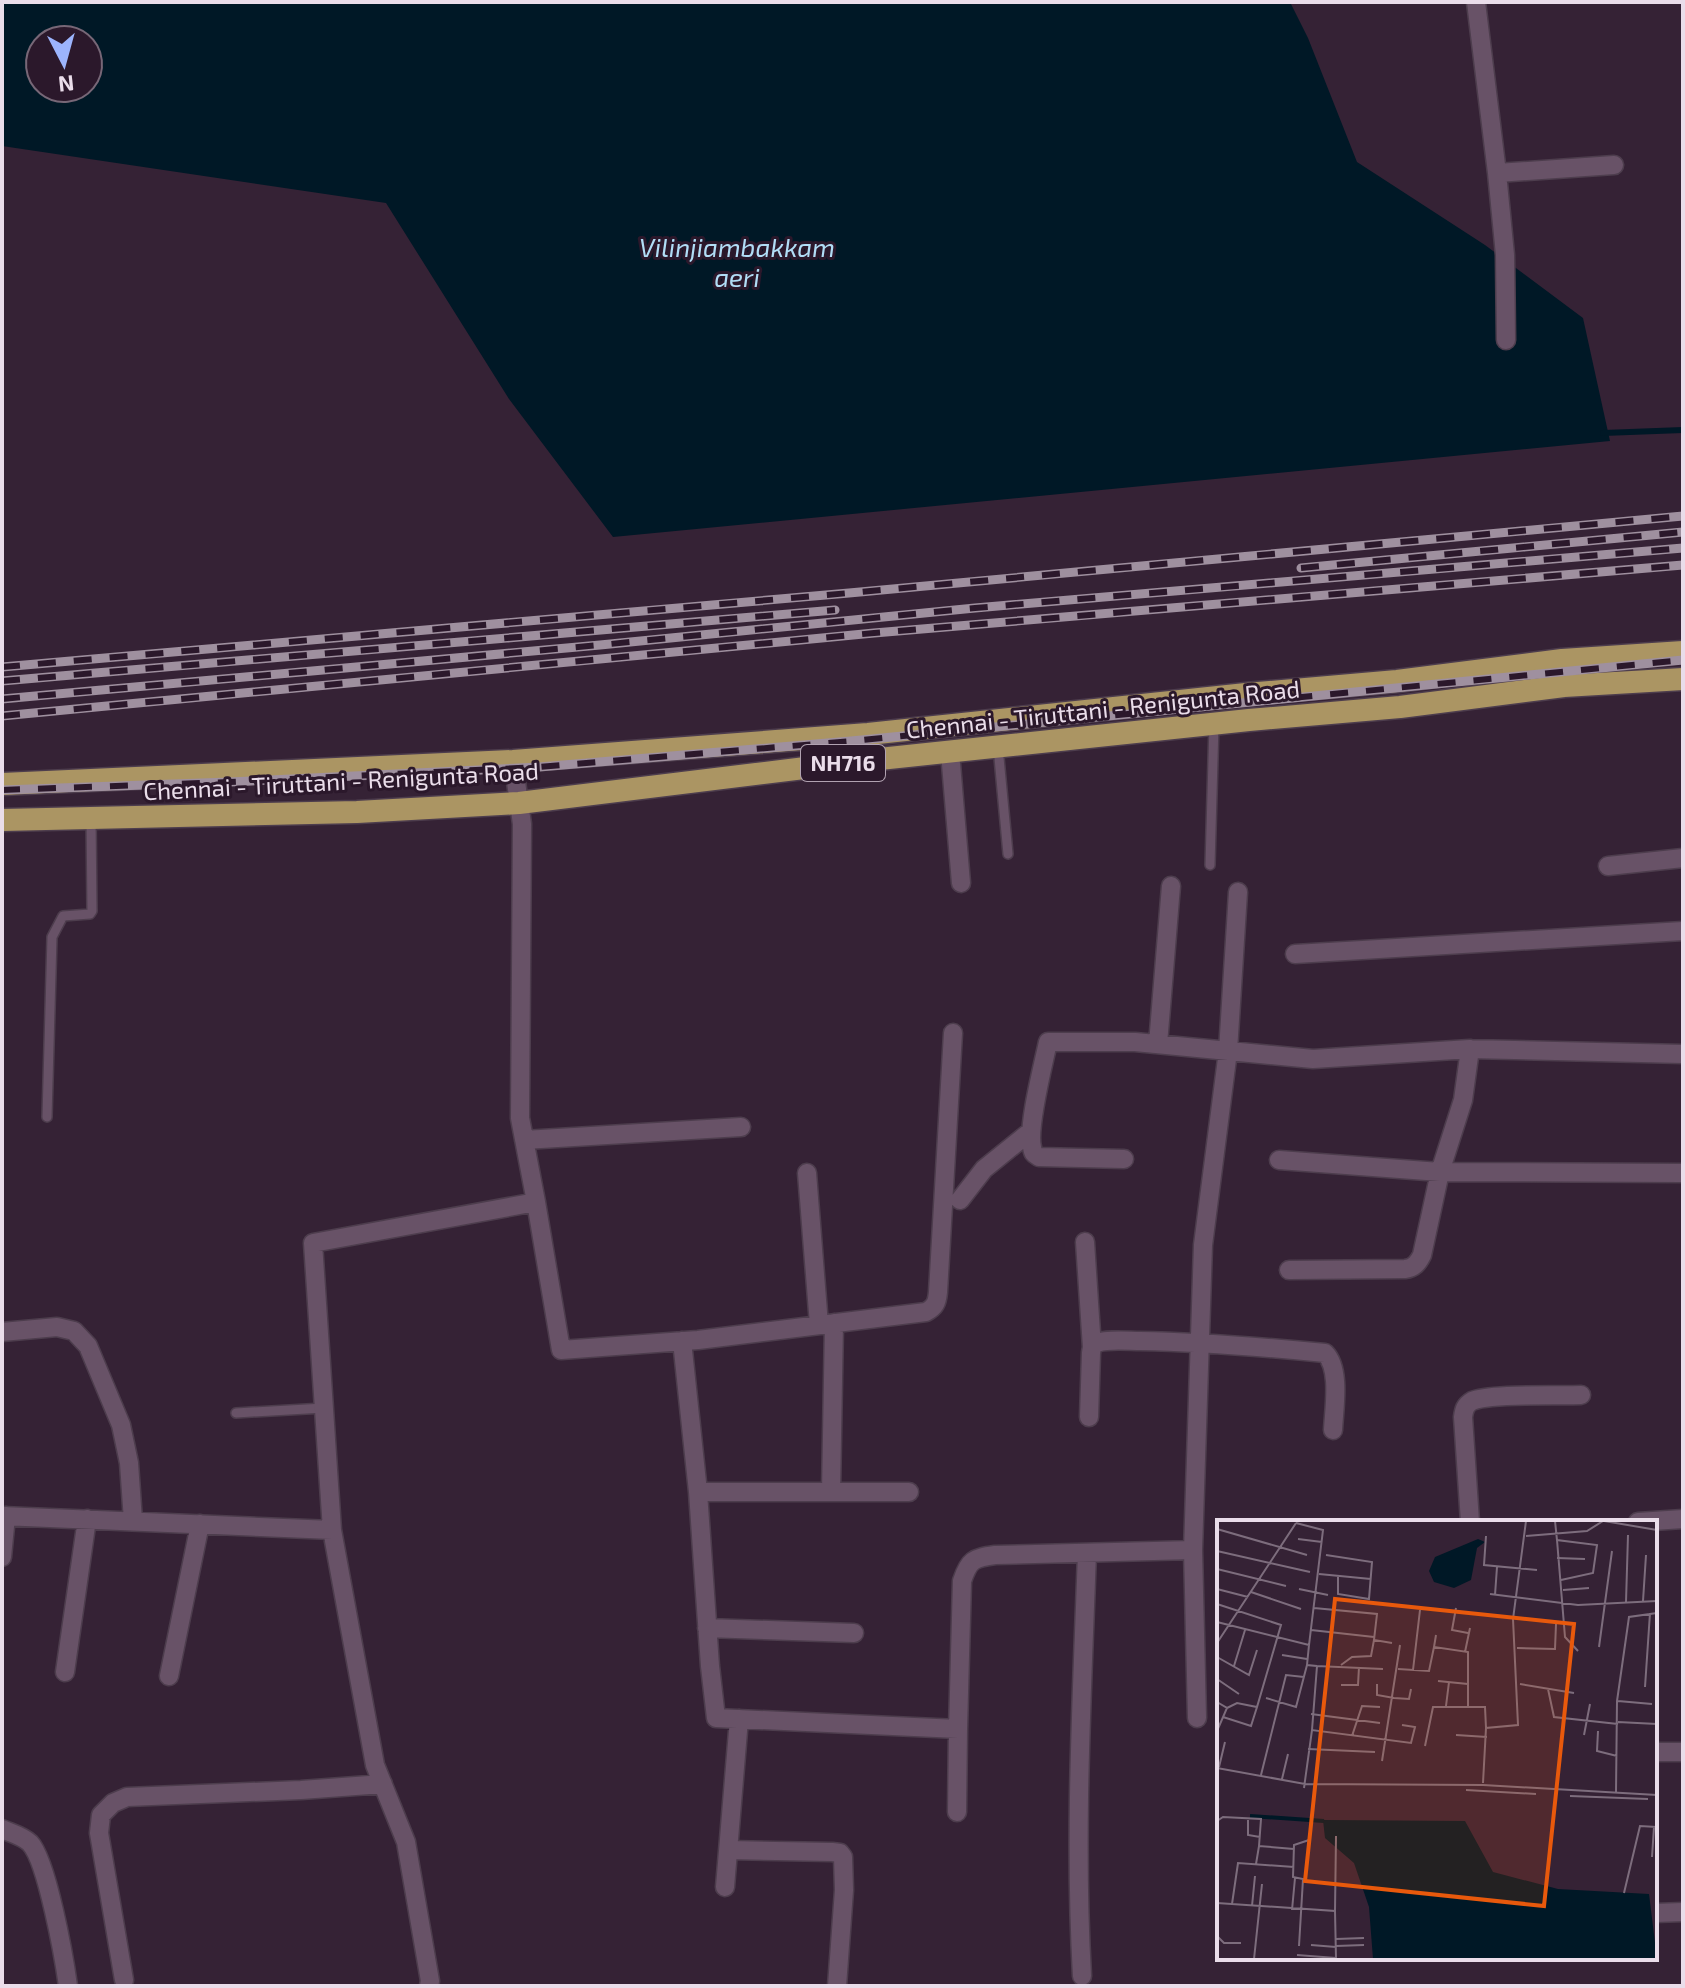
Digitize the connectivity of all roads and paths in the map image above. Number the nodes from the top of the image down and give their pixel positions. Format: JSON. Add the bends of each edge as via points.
{"nodes":[{"id":1,"x":1476,"y":2,"type":"edge"},
{"id":2,"x":1614,"y":165,"type":"dead end"},
{"id":3,"x":1497,"y":173,"type":"junction"},
{"id":4,"x":1506,"y":340,"type":"dead end"},
{"id":5,"x":1683,"y":652,"type":"edge"},
{"id":6,"x":1683,"y":679,"type":"edge"},
{"id":7,"x":1214,"y":724,"type":"junction"},
{"id":8,"x":998,"y":747,"type":"junction"},
{"id":9,"x":950,"y":752,"type":"junction"},
{"id":10,"x":513,"y":761,"type":"junction"},
{"id":11,"x":2,"y":784,"type":"edge"},
{"id":12,"x":519,"y":803,"type":"junction"},
{"id":13,"x":91,"y":818,"type":"junction"},
{"id":14,"x":2,"y":820,"type":"edge"},
{"id":15,"x":1008,"y":854,"type":"dead end"},
{"id":16,"x":1683,"y":858,"type":"edge"},
{"id":17,"x":1210,"y":865,"type":"dead end"},
{"id":18,"x":1608,"y":866,"type":"dead end"},
{"id":19,"x":961,"y":883,"type":"dead end"},
{"id":20,"x":1171,"y":886,"type":"dead end"},
{"id":21,"x":1238,"y":892,"type":"dead end"},
{"id":22,"x":1683,"y":931,"type":"edge"},
{"id":23,"x":1295,"y":954,"type":"dead end"},
{"id":24,"x":953,"y":1033,"type":"dead end"},
{"id":25,"x":1158,"y":1044,"type":"junction"},
{"id":26,"x":1470,"y":1049,"type":"junction"},
{"id":27,"x":1228,"y":1051,"type":"junction"},
{"id":28,"x":1683,"y":1054,"type":"edge"},
{"id":29,"x":47,"y":1117,"type":"dead end"},
{"id":30,"x":741,"y":1127,"type":"dead end"},
{"id":31,"x":1031,"y":1131,"type":"junction"},
{"id":32,"x":524,"y":1140,"type":"junction"},
{"id":33,"x":1124,"y":1159,"type":"dead end"},
{"id":34,"x":1279,"y":1160,"type":"dead end"},
{"id":35,"x":1440,"y":1172,"type":"junction"},
{"id":36,"x":807,"y":1173,"type":"dead end"},
{"id":37,"x":1683,"y":1173,"type":"edge"},
{"id":38,"x":960,"y":1200,"type":"dead end"},
{"id":39,"x":536,"y":1202,"type":"junction"},
{"id":40,"x":1085,"y":1242,"type":"dead end"},
{"id":41,"x":1289,"y":1270,"type":"dead end"},
{"id":42,"x":826,"y":1324,"type":"junction"},
{"id":43,"x":2,"y":1332,"type":"edge"},
{"id":44,"x":682,"y":1341,"type":"junction"},
{"id":45,"x":1200,"y":1342,"type":"junction"},
{"id":46,"x":1092,"y":1348,"type":"junction"},
{"id":47,"x":1581,"y":1395,"type":"dead end"},
{"id":48,"x":324,"y":1408,"type":"junction"},
{"id":49,"x":236,"y":1413,"type":"dead end"},
{"id":50,"x":1089,"y":1417,"type":"dead end"},
{"id":51,"x":1333,"y":1430,"type":"dead end"},
{"id":52,"x":698,"y":1492,"type":"junction"},
{"id":53,"x":831,"y":1492,"type":"junction"},
{"id":54,"x":909,"y":1492,"type":"dead end"},
{"id":55,"x":4,"y":1516,"type":"edge"},
{"id":56,"x":87,"y":1519,"type":"junction"},
{"id":57,"x":1683,"y":1519,"type":"edge"},
{"id":58,"x":1470,"y":1520,"type":"edge"},
{"id":59,"x":133,"y":1521,"type":"junction"},
{"id":60,"x":1657,"y":1521,"type":"edge"},
{"id":61,"x":200,"y":1524,"type":"junction"},
{"id":62,"x":332,"y":1530,"type":"junction"},
{"id":63,"x":1193,"y":1550,"type":"junction"},
{"id":64,"x":1087,"y":1553,"type":"junction"},
{"id":65,"x":2,"y":1557,"type":"edge"},
{"id":66,"x":707,"y":1628,"type":"junction"},
{"id":67,"x":854,"y":1633,"type":"dead end"},
{"id":68,"x":65,"y":1672,"type":"dead end"},
{"id":69,"x":169,"y":1676,"type":"dead end"},
{"id":70,"x":1197,"y":1718,"type":"dead end"},
{"id":71,"x":739,"y":1719,"type":"junction"},
{"id":72,"x":958,"y":1729,"type":"junction"},
{"id":73,"x":1657,"y":1752,"type":"edge"},
{"id":74,"x":1683,"y":1752,"type":"edge"},
{"id":75,"x":383,"y":1784,"type":"junction"},
{"id":76,"x":957,"y":1812,"type":"dead end"},
{"id":77,"x":2,"y":1829,"type":"edge"},
{"id":78,"x":729,"y":1850,"type":"junction"},
{"id":79,"x":725,"y":1887,"type":"dead end"},
{"id":80,"x":1683,"y":1912,"type":"edge"},
{"id":81,"x":1657,"y":1913,"type":"edge"},
{"id":82,"x":1082,"y":1976,"type":"dead end"},
{"id":83,"x":124,"y":1980,"type":"dead end"},
{"id":84,"x":68,"y":1986,"type":"edge"},
{"id":85,"x":429,"y":1986,"type":"edge"},
{"id":86,"x":837,"y":1986,"type":"edge"}],
"edges":[{"from":1,"to":3,"type":"street"},
{"from":2,"to":3,"type":"street"},
{"from":3,"to":4,"type":"street"},
{"from":5,"to":10,"type":"highway","name":"Chennai - Tiruttani - Renigunta Road","via":[[1562,660],[868,734]]},
{"from":6,"to":7,"type":"highway","name":"Chennai - Tiruttani - Renigunta Road","number":"NH716","via":[[1564,686]]},
{"from":7,"to":8,"type":"highway","name":"Chennai - Tiruttani - Renigunta Road","number":"NH716"},
{"from":7,"to":17,"type":"lane"},
{"from":8,"to":9,"type":"highway","name":"Chennai - Tiruttani - Renigunta Road","number":"NH716"},
{"from":8,"to":15,"type":"lane"},
{"from":9,"to":12,"type":"highway","name":"Chennai - Tiruttani - Renigunta Road","number":"NH716"},
{"from":9,"to":19,"type":"street"},
{"from":10,"to":11,"type":"highway","name":"Chennai - Tiruttani - Renigunta Road"},
{"from":10,"to":12,"type":"street"},
{"from":12,"to":13,"type":"highway","name":"Chennai - Tiruttani - Renigunta Road","number":"NH716"},
{"from":12,"to":32,"type":"street"},
{"from":13,"to":14,"type":"highway","name":"Chennai - Tiruttani - Renigunta Road","number":"NH716"},
{"from":13,"to":29,"type":"lane","via":[[92,911],[63,916],[52,937]]},
{"from":16,"to":18,"type":"street"},
{"from":20,"to":25,"type":"street"},
{"from":21,"to":27,"type":"street"},
{"from":22,"to":23,"type":"street"},
{"from":24,"to":42,"type":"street","via":[[937,1302],[926,1312]]},
{"from":25,"to":27,"type":"street"},
{"from":25,"to":31,"type":"street","via":[[1048,1042]]},
{"from":26,"to":27,"type":"street","via":[[1313,1059]]},
{"from":26,"to":28,"type":"street"},
{"from":26,"to":35,"type":"street","via":[[1463,1100]]},
{"from":27,"to":45,"type":"street","via":[[1203,1245]]},
{"from":30,"to":32,"type":"street"},
{"from":31,"to":33,"type":"street","via":[[1032,1149],[1039,1157]]},
{"from":31,"to":38,"type":"street","via":[[984,1169]]},
{"from":32,"to":39,"type":"street"},
{"from":34,"to":35,"type":"street"},
{"from":35,"to":37,"type":"street"},
{"from":35,"to":41,"type":"street","via":[[1422,1255],[1410,1269]]},
{"from":36,"to":42,"type":"street"},
{"from":39,"to":44,"type":"street","via":[[561,1350]]},
{"from":39,"to":48,"type":"street","via":[[313,1243]]},
{"from":40,"to":46,"type":"street"},
{"from":42,"to":44,"type":"street"},
{"from":42,"to":53,"type":"street"},
{"from":43,"to":59,"type":"street","via":[[57,1327],[74,1331],[88,1346],[121,1425]]},
{"from":44,"to":52,"type":"street"},
{"from":45,"to":46,"type":"street","via":[[1101,1342]]},
{"from":45,"to":51,"type":"street","via":[[1325,1353],[1335,1369]]},
{"from":45,"to":63,"type":"street"},
{"from":46,"to":50,"type":"street"},
{"from":47,"to":58,"type":"street","via":[[1485,1397],[1469,1403],[1463,1417]]},
{"from":48,"to":49,"type":"lane"},
{"from":48,"to":62,"type":"street"},
{"from":52,"to":53,"type":"street"},
{"from":52,"to":66,"type":"street"},
{"from":53,"to":54,"type":"street"},
{"from":55,"to":56,"type":"street"},
{"from":55,"to":65,"type":"street"},
{"from":56,"to":59,"type":"street"},
{"from":56,"to":68,"type":"street"},
{"from":57,"to":60,"type":"street"},
{"from":59,"to":61,"type":"street"},
{"from":61,"to":62,"type":"street"},
{"from":61,"to":69,"type":"street"},
{"from":62,"to":75,"type":"street","via":[[375,1765]]},
{"from":63,"to":64,"type":"street"},
{"from":63,"to":70,"type":"street"},
{"from":64,"to":72,"type":"street","via":[[995,1555],[967,1566],[962,1581]]},
{"from":64,"to":82,"type":"street","via":[[1079,1788]]},
{"from":66,"to":67,"type":"street"},
{"from":66,"to":71,"type":"street","via":[[716,1718]]},
{"from":71,"to":72,"type":"street"},
{"from":71,"to":78,"type":"street"},
{"from":72,"to":76,"type":"street"},
{"from":73,"to":74,"type":"street"},
{"from":75,"to":83,"type":"street","via":[[127,1797],[113,1803],[101,1815],[99,1833]]},
{"from":75,"to":85,"type":"street","via":[[406,1842]]},
{"from":77,"to":84,"type":"street","via":[[28,1840],[37,1853]]},
{"from":78,"to":79,"type":"street"},
{"from":78,"to":86,"type":"street","via":[[840,1853],[844,1890]]},
{"from":80,"to":81,"type":"street"}]}
